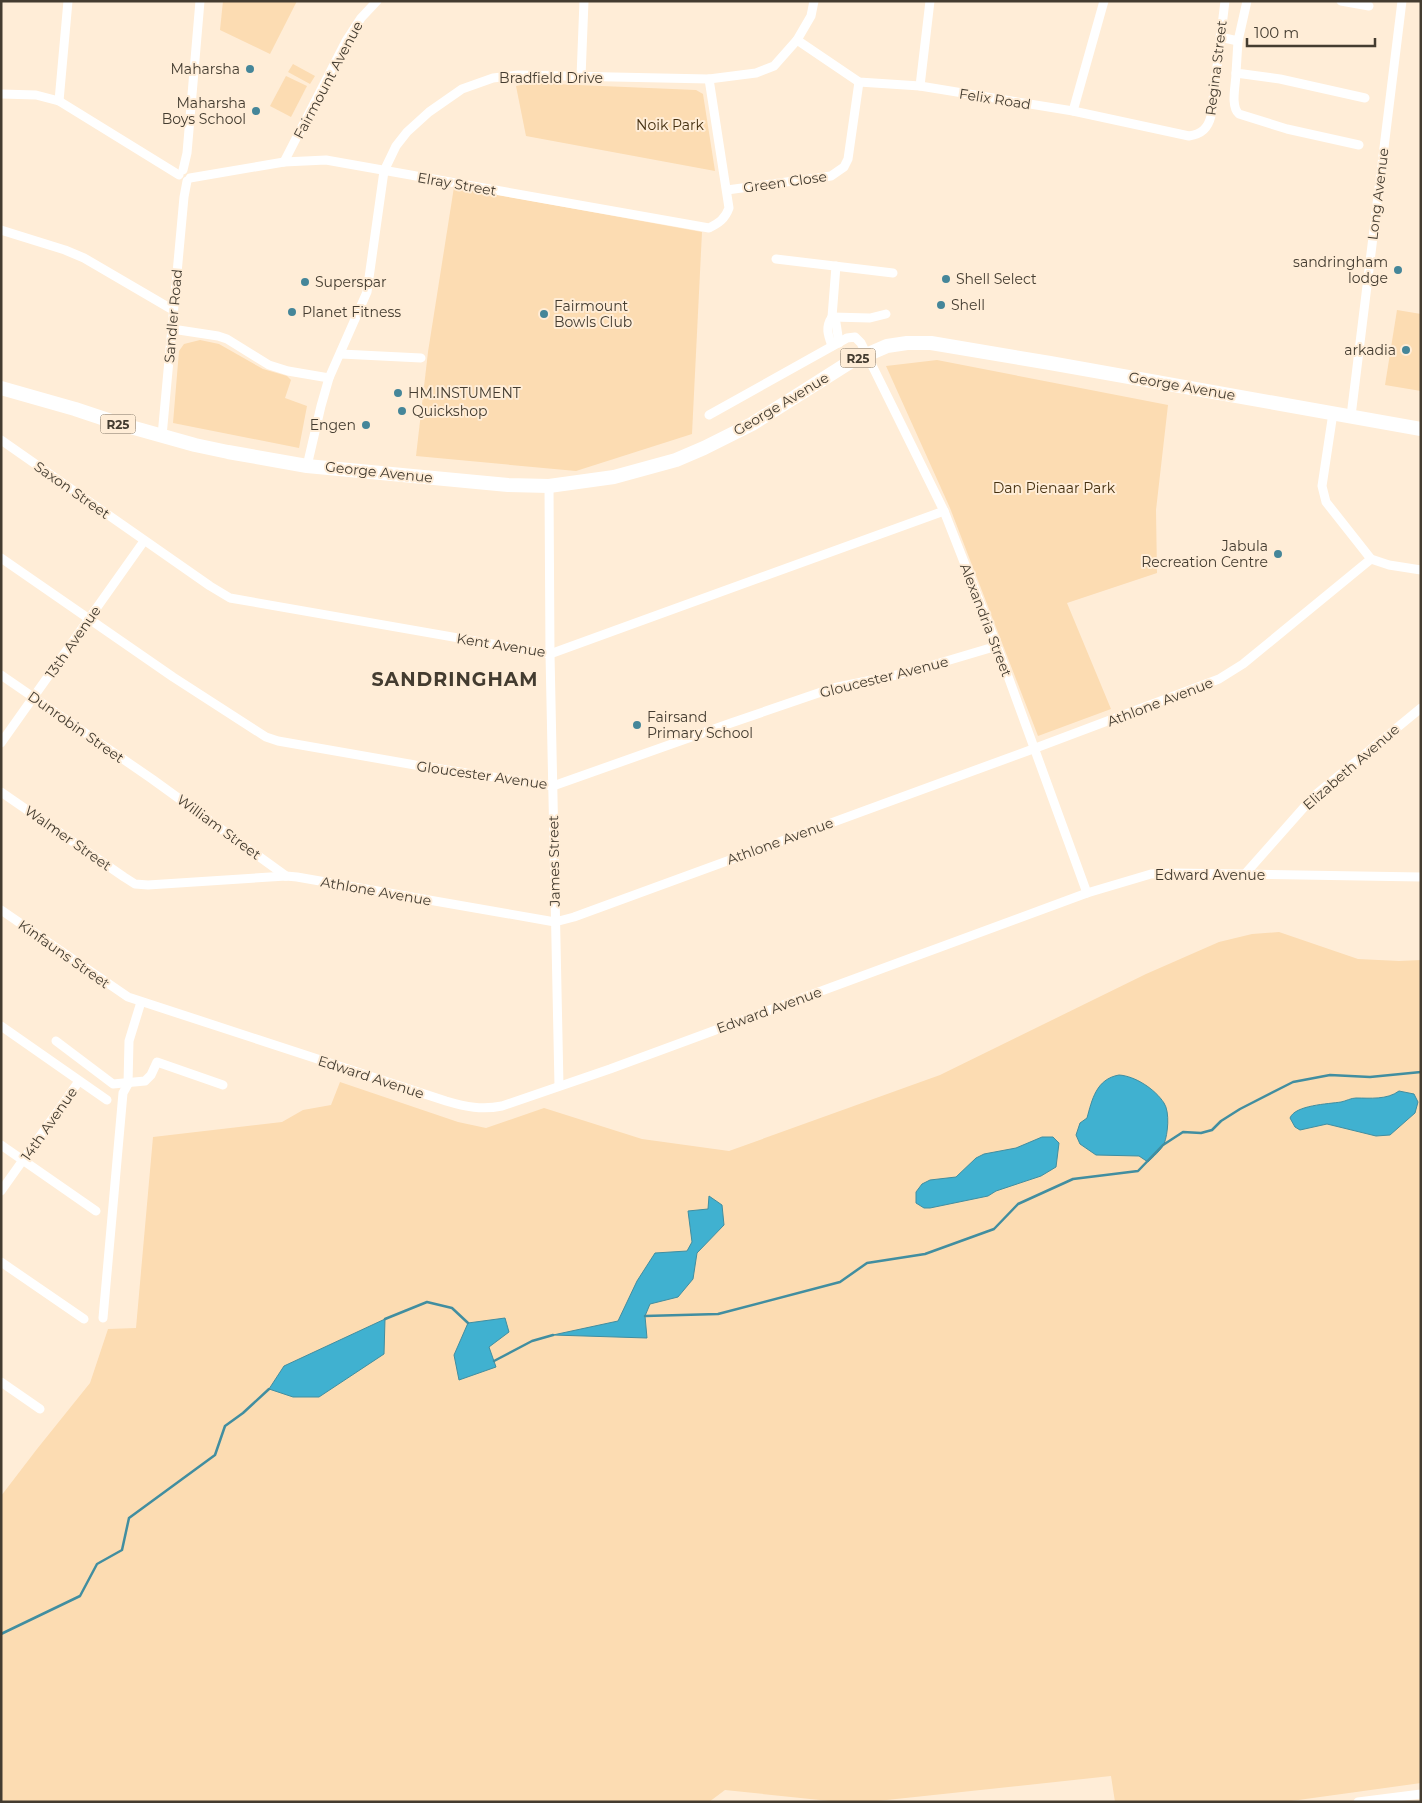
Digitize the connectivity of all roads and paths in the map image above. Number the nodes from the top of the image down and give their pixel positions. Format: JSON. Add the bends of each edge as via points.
{"nodes":[{"id":1,"x":68,"y":1,"type":"edge"},
{"id":2,"x":200,"y":1,"type":"edge"},
{"id":3,"x":377,"y":1,"type":"edge"},
{"id":4,"x":584,"y":1,"type":"edge"},
{"id":5,"x":814,"y":1,"type":"edge"},
{"id":6,"x":930,"y":1,"type":"edge"},
{"id":7,"x":1104,"y":1,"type":"edge"},
{"id":8,"x":1225,"y":1,"type":"edge"},
{"id":9,"x":1247,"y":1,"type":"edge"},
{"id":10,"x":1341,"y":1,"type":"edge"},
{"id":11,"x":1402,"y":1,"type":"edge"},
{"id":12,"x":1369,"y":6,"type":"dead end"},
{"id":13,"x":1220,"y":37,"type":"junction"},
{"id":14,"x":797,"y":40,"type":"junction"},
{"id":15,"x":1238,"y":41,"type":"junction"},
{"id":16,"x":1236,"y":72,"type":"junction"},
{"id":17,"x":581,"y":77,"type":"junction"},
{"id":18,"x":709,"y":79,"type":"junction"},
{"id":19,"x":859,"y":82,"type":"junction"},
{"id":20,"x":920,"y":86,"type":"junction"},
{"id":21,"x":1,"y":94,"type":"edge"},
{"id":22,"x":1364,"y":98,"type":"dead end"},
{"id":23,"x":59,"y":101,"type":"junction"},
{"id":24,"x":1072,"y":111,"type":"junction"},
{"id":25,"x":1202,"y":132,"type":"joint"},
{"id":26,"x":1359,"y":145,"type":"dead end"},
{"id":27,"x":284,"y":162,"type":"junction"},
{"id":28,"x":384,"y":171,"type":"junction"},
{"id":29,"x":185,"y":175,"type":"junction"},
{"id":30,"x":727,"y":190,"type":"junction"},
{"id":31,"x":709,"y":228,"type":"joint"},
{"id":32,"x":1,"y":230,"type":"edge"},
{"id":33,"x":776,"y":258,"type":"dead end"},
{"id":34,"x":836,"y":266,"type":"junction"},
{"id":35,"x":893,"y":273,"type":"dead end"},
{"id":36,"x":173,"y":310,"type":"junction"},
{"id":37,"x":886,"y":314,"type":"dead end"},
{"id":38,"x":832,"y":317,"type":"junction"},
{"id":39,"x":172,"y":329,"type":"junction"},
{"id":40,"x":836,"y":344,"type":"junction"},
{"id":41,"x":341,"y":354,"type":"junction"},
{"id":42,"x":866,"y":354,"type":"junction"},
{"id":43,"x":421,"y":358,"type":"dead end"},
{"id":44,"x":329,"y":378,"type":"junction"},
{"id":45,"x":1,"y":388,"type":"edge"},
{"id":46,"x":1333,"y":413,"type":"junction"},
{"id":47,"x":709,"y":415,"type":"dead end"},
{"id":48,"x":1351,"y":416,"type":"junction"},
{"id":49,"x":1421,"y":429,"type":"edge"},
{"id":50,"x":162,"y":433,"type":"junction"},
{"id":51,"x":1,"y":440,"type":"edge"},
{"id":52,"x":311,"y":464,"type":"junction"},
{"id":53,"x":549,"y":486,"type":"junction"},
{"id":54,"x":944,"y":511,"type":"junction"},
{"id":55,"x":144,"y":540,"type":"junction"},
{"id":56,"x":1,"y":558,"type":"edge"},
{"id":57,"x":1371,"y":559,"type":"junction"},
{"id":58,"x":1421,"y":570,"type":"edge"},
{"id":59,"x":89,"y":619,"type":"junction"},
{"id":60,"x":997,"y":646,"type":"junction"},
{"id":61,"x":550,"y":654,"type":"junction"},
{"id":62,"x":1,"y":675,"type":"edge"},
{"id":63,"x":34,"y":698,"type":"junction"},
{"id":64,"x":1421,"y":708,"type":"edge"},
{"id":65,"x":1,"y":743,"type":"edge"},
{"id":66,"x":1033,"y":749,"type":"junction"},
{"id":67,"x":152,"y":779,"type":"joint"},
{"id":68,"x":553,"y":786,"type":"junction"},
{"id":69,"x":1,"y":792,"type":"edge"},
{"id":70,"x":1245,"y":874,"type":"junction"},
{"id":71,"x":286,"y":876,"type":"junction"},
{"id":72,"x":1421,"y":877,"type":"edge"},
{"id":73,"x":135,"y":884,"type":"joint"},
{"id":74,"x":1087,"y":893,"type":"junction"},
{"id":75,"x":1,"y":910,"type":"edge"},
{"id":76,"x":555,"y":922,"type":"junction"},
{"id":77,"x":128,"y":997,"type":"joint"},
{"id":78,"x":141,"y":1002,"type":"junction"},
{"id":79,"x":1,"y":1026,"type":"edge"},
{"id":80,"x":56,"y":1041,"type":"dead end"},
{"id":81,"x":79,"y":1081,"type":"junction"},
{"id":82,"x":128,"y":1084,"type":"junction"},
{"id":83,"x":223,"y":1085,"type":"dead end"},
{"id":84,"x":559,"y":1086,"type":"junction"},
{"id":85,"x":107,"y":1100,"type":"dead end"},
{"id":86,"x":1,"y":1145,"type":"edge"},
{"id":87,"x":24,"y":1160,"type":"junction"},
{"id":88,"x":1,"y":1191,"type":"edge"},
{"id":89,"x":96,"y":1211,"type":"dead end"},
{"id":90,"x":1,"y":1262,"type":"edge"},
{"id":91,"x":103,"y":1318,"type":"dead end"},
{"id":92,"x":84,"y":1319,"type":"dead end"},
{"id":93,"x":1,"y":1382,"type":"edge"},
{"id":94,"x":40,"y":1409,"type":"dead end"},
{"id":95,"x":1421,"y":1794,"type":"edge"},
{"id":96,"x":1358,"y":1802,"type":"edge"}],
"edges":[{"from":1,"to":23,"type":"street"},
{"from":2,"to":29,"type":"street","name":"Sandler Road"},
{"from":3,"to":27,"type":"street","name":"Fairmount Avenue","via":[[346,41]]},
{"from":4,"to":17,"type":"street"},
{"from":5,"to":14,"type":"street","name":"Bradfield Drive","via":[[811,16]]},
{"from":6,"to":20,"type":"street"},
{"from":7,"to":24,"type":"street"},
{"from":8,"to":13,"type":"street","name":"Regina Street"},
{"from":9,"to":15,"type":"street"},
{"from":10,"to":12,"type":"street"},
{"from":11,"to":48,"type":"street","name":"Long Avenue"},
{"from":13,"to":15,"type":"street"},
{"from":13,"to":25,"type":"street","name":"Regina Street","via":[[1212,116]]},
{"from":14,"to":18,"type":"street","name":"Bradfield Drive","via":[[770,69]]},
{"from":14,"to":19,"type":"street"},
{"from":15,"to":16,"type":"street"},
{"from":16,"to":22,"type":"street"},
{"from":16,"to":26,"type":"street","via":[[1234,105],[1239,114],[1287,129]]},
{"from":17,"to":18,"type":"street","name":"Bradfield Drive"},
{"from":17,"to":28,"type":"street","name":"Bradfield Drive","via":[[518,75],[493,78],[462,89],[407,132]]},
{"from":18,"to":30,"type":"street","name":"Green Close"},
{"from":19,"to":20,"type":"street","name":"Felix Road"},
{"from":19,"to":30,"type":"street","name":"Green Close","via":[[848,159],[839,172],[831,176]]},
{"from":20,"to":24,"type":"street","name":"Felix Road"},
{"from":21,"to":23,"type":"street","via":[[36,95]]},
{"from":23,"to":29,"type":"street"},
{"from":24,"to":25,"type":"street","name":"Felix Road","via":[[1189,136]]},
{"from":27,"to":28,"type":"street","name":"Elray Street","via":[[326,160]]},
{"from":27,"to":29,"type":"street","name":"Elray Street","via":[[205,176]]},
{"from":28,"to":31,"type":"street","name":"Elray Street"},
{"from":28,"to":41,"type":"street","name":"Bradfield Drive","via":[[367,292]]},
{"from":29,"to":36,"type":"street","name":"Sandler Road"},
{"from":30,"to":31,"type":"street","name":"Green Close","via":[[729,208],[726,215]]},
{"from":32,"to":36,"type":"street","via":[[84,258]]},
{"from":33,"to":34,"type":"street"},
{"from":34,"to":35,"type":"street"},
{"from":34,"to":38,"type":"street"},
{"from":36,"to":39,"type":"street","name":"Sandler Road"},
{"from":37,"to":38,"type":"street","via":[[870,318]]},
{"from":38,"to":40,"type":"street","via":[[827,332]]},
{"from":39,"to":44,"type":"street","via":[[218,336],[269,365]]},
{"from":39,"to":50,"type":"street","name":"Sandler Road"},
{"from":40,"to":42,"type":"street","name":"Alexandria Street","via":[[855,338]]},
{"from":40,"to":47,"type":"street"},
{"from":41,"to":43,"type":"street"},
{"from":41,"to":44,"type":"street","name":"Bradfield Drive"},
{"from":42,"to":46,"type":"main road","name":"George Avenue","number":"R25","via":[[887,346],[931,343]]},
{"from":42,"to":53,"type":"main road","name":"George Avenue","number":"R25","via":[[752,424],[676,460],[623,475]]},
{"from":42,"to":54,"type":"street","name":"Alexandria Street"},
{"from":44,"to":52,"type":"street","name":"Bradfield Drive","via":[[320,406]]},
{"from":45,"to":50,"type":"main road","number":"R25","via":[[120,424]]},
{"from":46,"to":48,"type":"main road","name":"George Avenue","number":"R25"},
{"from":46,"to":57,"type":"street","via":[[1323,495]]},
{"from":48,"to":49,"type":"main road","name":"George Avenue","number":"R25"},
{"from":50,"to":52,"type":"main road","name":"George Avenue","number":"R25","via":[[228,452]]},
{"from":51,"to":55,"type":"street","name":"Saxon Street"},
{"from":52,"to":53,"type":"main road","name":"George Avenue","number":"R25","via":[[482,483]]},
{"from":53,"to":61,"type":"street","name":"James Street"},
{"from":54,"to":60,"type":"street","name":"Alexandria Street"},
{"from":54,"to":61,"type":"street","name":"Kent Avenue"},
{"from":55,"to":59,"type":"street","name":"13th Avenue"},
{"from":55,"to":61,"type":"street","name":"Kent Avenue","via":[[230,598]]},
{"from":56,"to":59,"type":"street","name":"Gloucester Avenue"},
{"from":57,"to":58,"type":"street"},
{"from":57,"to":66,"type":"street","name":"Athlone Avenue","via":[[1227,676]]},
{"from":59,"to":63,"type":"street","name":"13th Avenue"},
{"from":59,"to":68,"type":"street","name":"Gloucester Avenue","via":[[256,732],[278,741]]},
{"from":60,"to":66,"type":"street","name":"Alexandria Street"},
{"from":60,"to":68,"type":"street","name":"Gloucester Avenue","via":[[906,674],[833,688]]},
{"from":61,"to":68,"type":"street","name":"James Street"},
{"from":62,"to":63,"type":"street","name":"Dunrobin Street"},
{"from":63,"to":65,"type":"street","name":"13th Avenue"},
{"from":63,"to":67,"type":"street","name":"Dunrobin Street"},
{"from":64,"to":70,"type":"street","name":"Elizabeth Avenue","via":[[1319,791]]},
{"from":66,"to":74,"type":"street","name":"Alexandria Street"},
{"from":66,"to":76,"type":"street","name":"Athlone Avenue"},
{"from":67,"to":71,"type":"street","name":"William Street"},
{"from":68,"to":76,"type":"street","name":"James Street"},
{"from":69,"to":73,"type":"street","name":"Walmer Street"},
{"from":70,"to":72,"type":"street","name":"Edward Avenue"},
{"from":70,"to":74,"type":"street","name":"Edward Avenue","via":[[1151,874]]},
{"from":71,"to":73,"type":"street","name":"Athlone Avenue"},
{"from":71,"to":76,"type":"street","name":"Athlone Avenue"},
{"from":74,"to":84,"type":"street","name":"Edward Avenue"},
{"from":75,"to":77,"type":"street","name":"Kinfauns Street"},
{"from":76,"to":84,"type":"street","name":"James Street"},
{"from":77,"to":78,"type":"street","name":"Edward Avenue"},
{"from":78,"to":82,"type":"street","via":[[129,1041]]},
{"from":78,"to":84,"type":"street","name":"Edward Avenue","via":[[473,1108],[502,1106]]},
{"from":79,"to":81,"type":"street"},
{"from":80,"to":82,"type":"street","via":[[114,1084]]},
{"from":81,"to":85,"type":"street"},
{"from":81,"to":87,"type":"street","name":"14th Avenue"},
{"from":82,"to":83,"type":"street","via":[[148,1080],[156,1062]]},
{"from":82,"to":91,"type":"street","via":[[123,1093]]},
{"from":86,"to":87,"type":"street"},
{"from":87,"to":88,"type":"street","name":"14th Avenue"},
{"from":87,"to":89,"type":"street"},
{"from":90,"to":92,"type":"street"},
{"from":93,"to":94,"type":"street"},
{"from":95,"to":96,"type":"street"}]}
